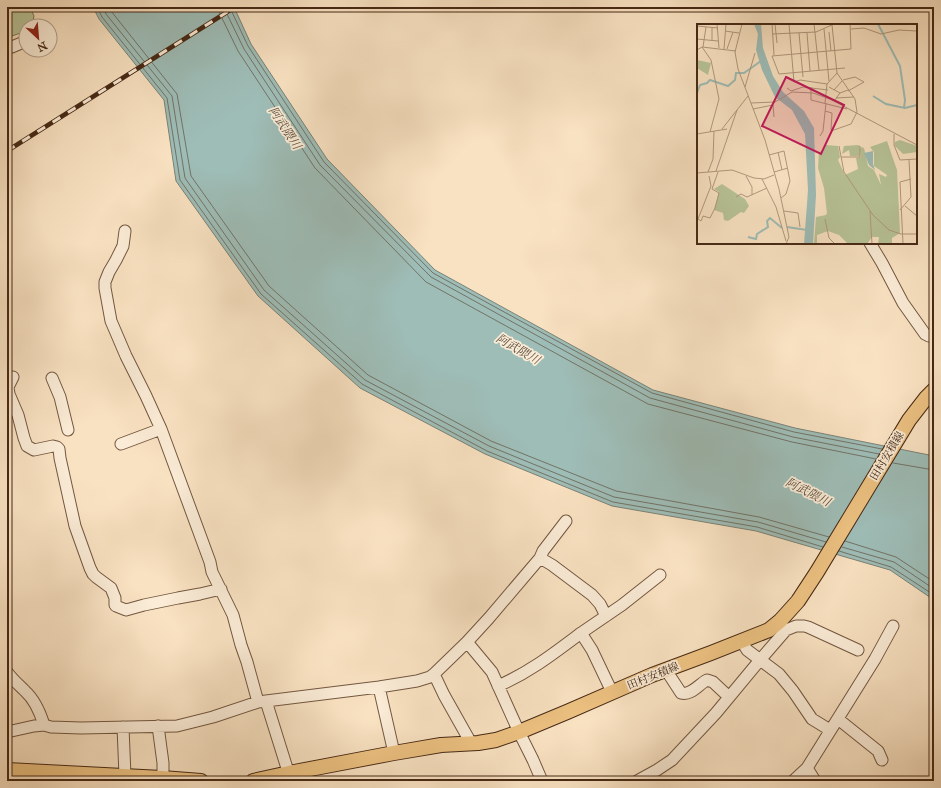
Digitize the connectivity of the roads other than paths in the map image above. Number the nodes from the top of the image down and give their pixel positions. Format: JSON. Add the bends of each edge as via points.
{"nodes":[{"id":1,"x":18,"y":44,"type":"edge"},
{"id":2,"x":12,"y":47,"type":"dead end"},
{"id":3,"x":126,"y":231,"type":"dead end"},
{"id":4,"x":871,"y":244,"type":"edge"},
{"id":5,"x":934,"y":335,"type":"edge"},
{"id":6,"x":13,"y":377,"type":"dead end"},
{"id":7,"x":52,"y":378,"type":"dead end"},
{"id":8,"x":934,"y":390,"type":"edge"},
{"id":9,"x":161,"y":429,"type":"junction"},
{"id":10,"x":68,"y":430,"type":"dead end"},
{"id":11,"x":121,"y":444,"type":"dead end"},
{"id":12,"x":566,"y":521,"type":"dead end"},
{"id":13,"x":540,"y":558,"type":"junction"},
{"id":14,"x":660,"y":575,"type":"dead end"},
{"id":15,"x":220,"y":589,"type":"junction"},
{"id":16,"x":606,"y":616,"type":"junction"},
{"id":17,"x":893,"y":626,"type":"dead end"},
{"id":18,"x":581,"y":634,"type":"junction"},
{"id":19,"x":742,"y":641,"type":"junction"},
{"id":20,"x":467,"y":642,"type":"junction"},
{"id":21,"x":858,"y":650,"type":"dead end"},
{"id":22,"x":760,"y":660,"type":"junction"},
{"id":23,"x":666,"y":670,"type":"junction"},
{"id":24,"x":7,"y":672,"type":"edge"},
{"id":25,"x":434,"y":674,"type":"junction"},
{"id":26,"x":498,"y":686,"type":"junction"},
{"id":27,"x":379,"y":687,"type":"junction"},
{"id":28,"x":612,"y":692,"type":"junction"},
{"id":29,"x":729,"y":698,"type":"junction"},
{"id":30,"x":262,"y":701,"type":"junction"},
{"id":31,"x":838,"y":719,"type":"junction"},
{"id":32,"x":44,"y":725,"type":"junction"},
{"id":33,"x":158,"y":726,"type":"junction"},
{"id":34,"x":123,"y":727,"type":"junction"},
{"id":35,"x":830,"y":730,"type":"junction"},
{"id":36,"x":7,"y":732,"type":"edge"},
{"id":37,"x":519,"y":732,"type":"junction"},
{"id":38,"x":470,"y":743,"type":"junction"},
{"id":39,"x":394,"y":753,"type":"junction"},
{"id":40,"x":882,"y":760,"type":"dead end"},
{"id":41,"x":807,"y":768,"type":"junction"},
{"id":42,"x":7,"y":770,"type":"edge"},
{"id":43,"x":125,"y":776,"type":"junction"},
{"id":44,"x":290,"y":777,"type":"edge"},
{"id":45,"x":162,"y":780,"type":"edge"},
{"id":46,"x":201,"y":781,"type":"edge"},
{"id":47,"x":252,"y":781,"type":"edge"},
{"id":48,"x":542,"y":781,"type":"edge"},
{"id":49,"x":637,"y":781,"type":"edge"},
{"id":50,"x":793,"y":781,"type":"edge"},
{"id":51,"x":815,"y":781,"type":"edge"}],
"edges":[{"from":1,"to":2,"type":"street"},
{"from":3,"to":9,"type":"street","via":[[123,246],[105,282],[109,312],[126,356]]},
{"from":4,"to":5,"type":"street","via":[[908,310],[925,334]]},
{"from":6,"to":15,"type":"street","via":[[8,394],[18,415],[27,446],[34,450],[53,446],[59,449],[76,529],[93,574],[111,588],[115,605],[126,610]]},
{"from":7,"to":10,"type":"street","via":[[60,397]]},
{"from":8,"to":19,"type":"main road","name":"田村安積線","via":[[909,420],[798,600],[769,630]]},
{"from":9,"to":11,"type":"street"},
{"from":9,"to":15,"type":"street"},
{"from":12,"to":13,"type":"street"},
{"from":13,"to":16,"type":"street","via":[[592,595]]},
{"from":13,"to":20,"type":"street"},
{"from":14,"to":16,"type":"street"},
{"from":15,"to":30,"type":"street","via":[[233,614],[241,645]]},
{"from":16,"to":18,"type":"street"},
{"from":17,"to":31,"type":"street"},
{"from":18,"to":26,"type":"street","via":[[532,668]]},
{"from":18,"to":28,"type":"street","via":[[592,650]]},
{"from":19,"to":22,"type":"street","via":[[747,650]]},
{"from":19,"to":23,"type":"main road","name":"田村安積線"},
{"from":20,"to":25,"type":"street"},
{"from":20,"to":26,"type":"street","via":[[492,672]]},
{"from":21,"to":22,"type":"street","via":[[808,626],[800,626],[786,630]]},
{"from":22,"to":29,"type":"street"},
{"from":22,"to":35,"type":"street","via":[[782,677],[812,718]]},
{"from":23,"to":28,"type":"main road","name":"田村安積線"},
{"from":23,"to":29,"type":"street","via":[[681,693],[689,693],[707,680],[713,682]]},
{"from":24,"to":32,"type":"street","via":[[34,700]]},
{"from":25,"to":27,"type":"street","via":[[417,681]]},
{"from":25,"to":38,"type":"street"},
{"from":26,"to":37,"type":"street"},
{"from":27,"to":30,"type":"street"},
{"from":27,"to":39,"type":"street"},
{"from":28,"to":37,"type":"main road","name":"田村安積線"},
{"from":29,"to":49,"type":"street","via":[[672,760]]},
{"from":30,"to":33,"type":"street","via":[[198,721],[177,726]]},
{"from":30,"to":44,"type":"street"},
{"from":31,"to":35,"type":"street"},
{"from":31,"to":40,"type":"street","via":[[878,751]]},
{"from":32,"to":34,"type":"street","via":[[81,728]]},
{"from":32,"to":36,"type":"street"},
{"from":33,"to":34,"type":"street"},
{"from":33,"to":45,"type":"street"},
{"from":34,"to":43,"type":"street"},
{"from":35,"to":41,"type":"street"},
{"from":37,"to":38,"type":"main road","name":"田村安積線","via":[[496,740]]},
{"from":37,"to":48,"type":"street"},
{"from":38,"to":39,"type":"main road","name":"田村安積線"},
{"from":39,"to":44,"type":"main road","name":"田村安積線"},
{"from":41,"to":50,"type":"street"},
{"from":41,"to":51,"type":"street"},
{"from":42,"to":43,"type":"main road"},
{"from":43,"to":45,"type":"main road"},
{"from":44,"to":47,"type":"main road","name":"田村安積線"},
{"from":45,"to":46,"type":"main road"}]}
